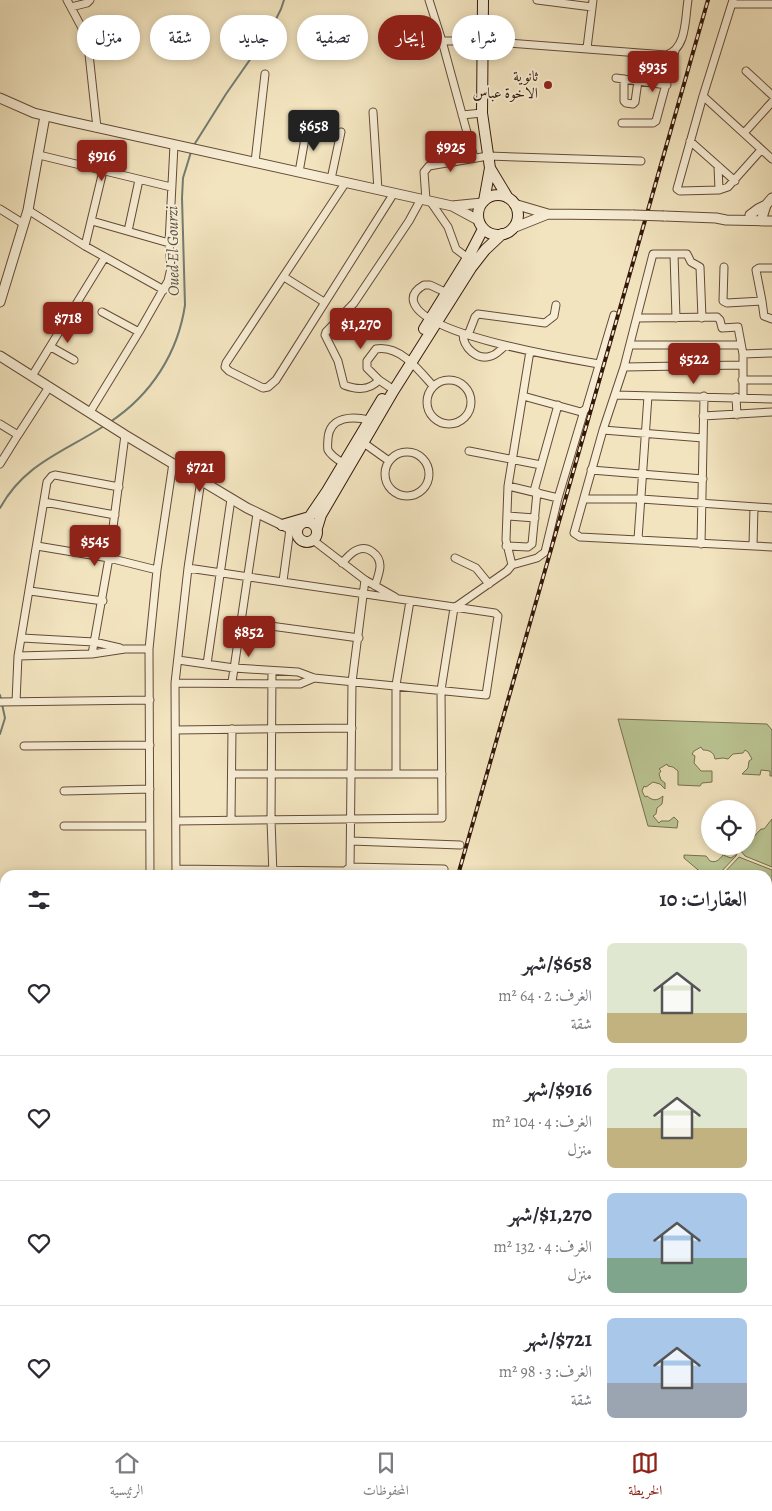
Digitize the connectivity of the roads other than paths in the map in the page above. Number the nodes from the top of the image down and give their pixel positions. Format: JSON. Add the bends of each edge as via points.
{"nodes":[{"id":1,"x":67,"y":0,"type":"edge"},
{"id":2,"x":90,"y":0,"type":"edge"},
{"id":3,"x":429,"y":0,"type":"edge"},
{"id":4,"x":483,"y":0,"type":"edge"},
{"id":5,"x":537,"y":0,"type":"edge"},
{"id":6,"x":688,"y":0,"type":"edge"},
{"id":7,"x":732,"y":2,"type":"edge"},
{"id":8,"x":592,"y":3,"type":"edge"},
{"id":9,"x":772,"y":4,"type":"edge"},
{"id":10,"x":71,"y":7,"type":"junction"},
{"id":11,"x":434,"y":15,"type":"edge"},
{"id":12,"x":483,"y":15,"type":"edge"},
{"id":13,"x":442,"y":41,"type":"joint"},
{"id":14,"x":452,"y":41,"type":"edge"},
{"id":15,"x":515,"y":43,"type":"edge"},
{"id":16,"x":587,"y":48,"type":"junction"},
{"id":17,"x":675,"y":51,"type":"junction"},
{"id":18,"x":482,"y":60,"type":"edge"},
{"id":19,"x":746,"y":71,"type":"dead end"},
{"id":20,"x":265,"y":74,"type":"dead end"},
{"id":21,"x":616,"y":78,"type":"dead end"},
{"id":22,"x":624,"y":79,"type":"junction"},
{"id":23,"x":638,"y":81,"type":"junction"},
{"id":24,"x":667,"y":85,"type":"junction"},
{"id":25,"x":772,"y":95,"type":"edge"},
{"id":26,"x":703,"y":96,"type":"junction"},
{"id":27,"x":0,"y":98,"type":"edge"},
{"id":28,"x":772,"y":102,"type":"edge"},
{"id":29,"x":373,"y":112,"type":"dead end"},
{"id":30,"x":482,"y":112,"type":"junction"},
{"id":31,"x":462,"y":115,"type":"junction"},
{"id":32,"x":45,"y":116,"type":"junction"},
{"id":33,"x":622,"y":123,"type":"dead end"},
{"id":34,"x":307,"y":127,"type":"dead end"},
{"id":35,"x":97,"y":128,"type":"junction"},
{"id":36,"x":341,"y":132,"type":"dead end"},
{"id":37,"x":744,"y":133,"type":"junction"},
{"id":38,"x":690,"y":141,"type":"junction"},
{"id":39,"x":174,"y":144,"type":"junction"},
{"id":40,"x":761,"y":150,"type":"junction"},
{"id":41,"x":39,"y":155,"type":"junction"},
{"id":42,"x":488,"y":156,"type":"junction"},
{"id":43,"x":474,"y":158,"type":"junction"},
{"id":44,"x":772,"y":159,"type":"edge"},
{"id":45,"x":640,"y":161,"type":"dead end"},
{"id":46,"x":256,"y":162,"type":"junction"},
{"id":47,"x":718,"y":166,"type":"junction"},
{"id":48,"x":490,"y":168,"type":"junction"},
{"id":49,"x":103,"y":171,"type":"junction"},
{"id":50,"x":299,"y":172,"type":"junction"},
{"id":51,"x":330,"y":179,"type":"junction"},
{"id":52,"x":139,"y":180,"type":"junction"},
{"id":53,"x":735,"y":181,"type":"junction"},
{"id":54,"x":346,"y":182,"type":"junction"},
{"id":55,"x":171,"y":187,"type":"junction"},
{"id":56,"x":378,"y":190,"type":"junction"},
{"id":57,"x":719,"y":190,"type":"junction"},
{"id":58,"x":394,"y":193,"type":"junction"},
{"id":59,"x":772,"y":198,"type":"edge"},
{"id":60,"x":426,"y":200,"type":"junction"},
{"id":61,"x":511,"y":201,"type":"junction"},
{"id":62,"x":483,"y":202,"type":"junction"},
{"id":63,"x":452,"y":206,"type":"junction"},
{"id":64,"x":769,"y":206,"type":"edge"},
{"id":65,"x":0,"y":209,"type":"edge"},
{"id":66,"x":28,"y":210,"type":"junction"},
{"id":67,"x":548,"y":214,"type":"junction"},
{"id":68,"x":750,"y":215,"type":"junction"},
{"id":69,"x":716,"y":218,"type":"junction"},
{"id":70,"x":767,"y":218,"type":"edge"},
{"id":71,"x":92,"y":221,"type":"junction"},
{"id":72,"x":24,"y":224,"type":"junction"},
{"id":73,"x":481,"y":224,"type":"junction"},
{"id":74,"x":513,"y":228,"type":"junction"},
{"id":75,"x":128,"y":231,"type":"junction"},
{"id":76,"x":502,"y":234,"type":"junction"},
{"id":77,"x":169,"y":243,"type":"junction"},
{"id":78,"x":85,"y":246,"type":"junction"},
{"id":79,"x":674,"y":254,"type":"junction"},
{"id":80,"x":105,"y":257,"type":"junction"},
{"id":81,"x":468,"y":258,"type":"junction"},
{"id":82,"x":724,"y":267,"type":"dead end"},
{"id":83,"x":772,"y":268,"type":"edge"},
{"id":84,"x":284,"y":277,"type":"junction"},
{"id":85,"x":164,"y":290,"type":"junction"},
{"id":86,"x":446,"y":292,"type":"junction"},
{"id":87,"x":762,"y":301,"type":"junction"},
{"id":88,"x":0,"y":302,"type":"edge"},
{"id":89,"x":324,"y":302,"type":"junction"},
{"id":90,"x":556,"y":305,"type":"dead end"},
{"id":91,"x":102,"y":312,"type":"dead end"},
{"id":92,"x":614,"y":316,"type":"dead end"},
{"id":93,"x":637,"y":318,"type":"junction"},
{"id":94,"x":676,"y":318,"type":"junction"},
{"id":95,"x":702,"y":318,"type":"junction"},
{"id":96,"x":772,"y":319,"type":"edge"},
{"id":97,"x":434,"y":320,"type":"junction"},
{"id":98,"x":139,"y":332,"type":"junction"},
{"id":99,"x":466,"y":335,"type":"junction"},
{"id":100,"x":742,"y":344,"type":"junction"},
{"id":101,"x":630,"y":345,"type":"junction"},
{"id":102,"x":505,"y":346,"type":"junction"},
{"id":103,"x":51,"y":347,"type":"junction"},
{"id":104,"x":530,"y":351,"type":"junction"},
{"id":105,"x":772,"y":353,"type":"edge"},
{"id":106,"x":743,"y":354,"type":"junction"},
{"id":107,"x":0,"y":356,"type":"edge"},
{"id":108,"x":74,"y":360,"type":"dead end"},
{"id":109,"x":409,"y":360,"type":"junction"},
{"id":110,"x":599,"y":364,"type":"junction"},
{"id":111,"x":742,"y":365,"type":"junction"},
{"id":112,"x":624,"y":367,"type":"junction"},
{"id":113,"x":32,"y":376,"type":"junction"},
{"id":114,"x":379,"y":380,"type":"junction"},
{"id":115,"x":742,"y":380,"type":"junction"},
{"id":116,"x":772,"y":380,"type":"edge"},
{"id":117,"x":433,"y":386,"type":"junction"},
{"id":118,"x":49,"y":387,"type":"junction"},
{"id":119,"x":392,"y":388,"type":"junction"},
{"id":120,"x":523,"y":396,"type":"junction"},
{"id":121,"x":615,"y":396,"type":"junction"},
{"id":122,"x":648,"y":396,"type":"junction"},
{"id":123,"x":704,"y":396,"type":"junction"},
{"id":124,"x":739,"y":397,"type":"junction"},
{"id":125,"x":772,"y":398,"type":"edge"},
{"id":126,"x":558,"y":406,"type":"junction"},
{"id":127,"x":584,"y":411,"type":"junction"},
{"id":128,"x":90,"y":412,"type":"junction"},
{"id":129,"x":772,"y":412,"type":"edge"},
{"id":130,"x":737,"y":414,"type":"junction"},
{"id":131,"x":703,"y":416,"type":"junction"},
{"id":132,"x":369,"y":420,"type":"junction"},
{"id":133,"x":0,"y":424,"type":"edge"},
{"id":134,"x":603,"y":430,"type":"junction"},
{"id":135,"x":646,"y":433,"type":"junction"},
{"id":136,"x":18,"y":435,"type":"junction"},
{"id":137,"x":126,"y":435,"type":"junction"},
{"id":138,"x":703,"y":438,"type":"junction"},
{"id":139,"x":361,"y":441,"type":"junction"},
{"id":140,"x":469,"y":451,"type":"dead end"},
{"id":141,"x":512,"y":460,"type":"junction"},
{"id":142,"x":389,"y":461,"type":"junction"},
{"id":143,"x":173,"y":463,"type":"junction"},
{"id":144,"x":0,"y":464,"type":"edge"},
{"id":145,"x":343,"y":464,"type":"junction"},
{"id":146,"x":541,"y":465,"type":"junction"},
{"id":147,"x":591,"y":470,"type":"junction"},
{"id":148,"x":642,"y":474,"type":"junction"},
{"id":149,"x":703,"y":479,"type":"junction"},
{"id":150,"x":201,"y":480,"type":"junction"},
{"id":151,"x":508,"y":486,"type":"junction"},
{"id":152,"x":119,"y":487,"type":"junction"},
{"id":153,"x":535,"y":492,"type":"junction"},
{"id":154,"x":558,"y":498,"type":"junction"},
{"id":155,"x":231,"y":499,"type":"junction"},
{"id":156,"x":584,"y":499,"type":"junction"},
{"id":157,"x":641,"y":499,"type":"junction"},
{"id":158,"x":44,"y":502,"type":"junction"},
{"id":159,"x":703,"y":505,"type":"junction"},
{"id":160,"x":754,"y":508,"type":"junction"},
{"id":161,"x":772,"y":508,"type":"edge"},
{"id":162,"x":257,"y":514,"type":"junction"},
{"id":163,"x":115,"y":515,"type":"junction"},
{"id":164,"x":507,"y":516,"type":"junction"},
{"id":165,"x":535,"y":518,"type":"junction"},
{"id":166,"x":309,"y":519,"type":"junction"},
{"id":167,"x":316,"y":528,"type":"junction"},
{"id":168,"x":290,"y":529,"type":"junction"},
{"id":169,"x":638,"y":539,"type":"junction"},
{"id":170,"x":313,"y":540,"type":"junction"},
{"id":171,"x":701,"y":544,"type":"junction"},
{"id":172,"x":37,"y":546,"type":"junction"},
{"id":173,"x":506,"y":546,"type":"junction"},
{"id":174,"x":752,"y":546,"type":"junction"},
{"id":175,"x":772,"y":547,"type":"edge"},
{"id":176,"x":109,"y":558,"type":"junction"},
{"id":177,"x":455,"y":558,"type":"dead end"},
{"id":178,"x":342,"y":563,"type":"junction"},
{"id":179,"x":512,"y":565,"type":"junction"},
{"id":180,"x":188,"y":568,"type":"junction"},
{"id":181,"x":157,"y":570,"type":"junction"},
{"id":182,"x":221,"y":572,"type":"junction"},
{"id":183,"x":248,"y":576,"type":"junction"},
{"id":184,"x":365,"y":580,"type":"junction"},
{"id":185,"x":283,"y":581,"type":"junction"},
{"id":186,"x":488,"y":584,"type":"junction"},
{"id":187,"x":375,"y":586,"type":"junction"},
{"id":188,"x":30,"y":591,"type":"junction"},
{"id":189,"x":364,"y":595,"type":"junction"},
{"id":190,"x":398,"y":599,"type":"junction"},
{"id":191,"x":103,"y":601,"type":"junction"},
{"id":192,"x":410,"y":601,"type":"junction"},
{"id":193,"x":454,"y":608,"type":"junction"},
{"id":194,"x":241,"y":622,"type":"junction"},
{"id":195,"x":22,"y":638,"type":"junction"},
{"id":196,"x":359,"y":638,"type":"junction"},
{"id":197,"x":94,"y":642,"type":"junction"},
{"id":198,"x":125,"y":649,"type":"junction"},
{"id":199,"x":149,"y":649,"type":"junction"},
{"id":200,"x":92,"y":654,"type":"junction"},
{"id":201,"x":18,"y":656,"type":"junction"},
{"id":202,"x":178,"y":660,"type":"junction"},
{"id":203,"x":206,"y":664,"type":"junction"},
{"id":204,"x":234,"y":668,"type":"junction"},
{"id":205,"x":272,"y":671,"type":"junction"},
{"id":206,"x":314,"y":678,"type":"junction"},
{"id":207,"x":232,"y":682,"type":"junction"},
{"id":208,"x":352,"y":682,"type":"junction"},
{"id":209,"x":175,"y":683,"type":"junction"},
{"id":210,"x":272,"y":684,"type":"junction"},
{"id":211,"x":396,"y":685,"type":"junction"},
{"id":212,"x":441,"y":690,"type":"junction"},
{"id":213,"x":150,"y":700,"type":"junction"},
{"id":214,"x":0,"y":702,"type":"edge"},
{"id":215,"x":12,"y":702,"type":"junction"},
{"id":216,"x":352,"y":728,"type":"junction"},
{"id":217,"x":232,"y":729,"type":"junction"},
{"id":218,"x":272,"y":729,"type":"junction"},
{"id":219,"x":176,"y":730,"type":"junction"},
{"id":220,"x":24,"y":746,"type":"dead end"},
{"id":221,"x":150,"y":746,"type":"junction"},
{"id":222,"x":232,"y":774,"type":"junction"},
{"id":223,"x":271,"y":774,"type":"junction"},
{"id":224,"x":351,"y":774,"type":"junction"},
{"id":225,"x":396,"y":774,"type":"junction"},
{"id":226,"x":442,"y":774,"type":"junction"},
{"id":227,"x":150,"y":789,"type":"junction"},
{"id":228,"x":64,"y":791,"type":"dead end"},
{"id":229,"x":176,"y":820,"type":"junction"},
{"id":230,"x":231,"y":820,"type":"junction"},
{"id":231,"x":271,"y":820,"type":"junction"},
{"id":232,"x":351,"y":820,"type":"junction"},
{"id":233,"x":64,"y":826,"type":"dead end"},
{"id":234,"x":149,"y":826,"type":"junction"},
{"id":235,"x":350,"y":841,"type":"junction"},
{"id":236,"x":460,"y":845,"type":"dead end"},
{"id":237,"x":150,"y":870,"type":"edge"},
{"id":238,"x":176,"y":870,"type":"edge"},
{"id":239,"x":273,"y":870,"type":"edge"},
{"id":240,"x":349,"y":870,"type":"edge"},
{"id":241,"x":412,"y":870,"type":"edge"},
{"id":242,"x":443,"y":870,"type":"edge"}],
"edges":[{"from":1,"to":10,"type":"street"},
{"from":2,"to":10,"type":"street"},
{"from":3,"to":11,"type":"street"},
{"from":4,"to":12,"type":"main road"},
{"from":5,"to":8,"type":"street"},
{"from":6,"to":17,"type":"street","via":[[682,38]]},
{"from":7,"to":9,"type":"street"},
{"from":7,"to":26,"type":"street"},
{"from":8,"to":16,"type":"street"},
{"from":10,"to":35,"type":"street","via":[[82,28],[89,54]]},
{"from":13,"to":14,"type":"street"},
{"from":13,"to":31,"type":"street"},
{"from":15,"to":16,"type":"street"},
{"from":16,"to":17,"type":"street","via":[[666,55]]},
{"from":17,"to":24,"type":"street"},
{"from":18,"to":30,"type":"main road"},
{"from":19,"to":25,"type":"street"},
{"from":20,"to":46,"type":"street"},
{"from":21,"to":22,"type":"street"},
{"from":22,"to":23,"type":"street"},
{"from":22,"to":23,"type":"street","via":[[626,103],[635,102]]},
{"from":23,"to":24,"type":"street"},
{"from":24,"to":33,"type":"street","via":[[658,118],[653,123]]},
{"from":26,"to":37,"type":"street"},
{"from":26,"to":38,"type":"street"},
{"from":27,"to":32,"type":"street"},
{"from":28,"to":37,"type":"street"},
{"from":29,"to":56,"type":"street"},
{"from":30,"to":31,"type":"street"},
{"from":30,"to":42,"type":"main road"},
{"from":31,"to":43,"type":"street"},
{"from":32,"to":35,"type":"street"},
{"from":32,"to":41,"type":"street"},
{"from":34,"to":50,"type":"street"},
{"from":35,"to":39,"type":"street"},
{"from":36,"to":51,"type":"street"},
{"from":37,"to":40,"type":"street"},
{"from":38,"to":47,"type":"street"},
{"from":38,"to":57,"type":"street","via":[[677,189]]},
{"from":39,"to":46,"type":"street"},
{"from":39,"to":55,"type":"street"},
{"from":40,"to":44,"type":"street"},
{"from":40,"to":53,"type":"street"},
{"from":41,"to":49,"type":"street"},
{"from":41,"to":66,"type":"street"},
{"from":42,"to":43,"type":"street"},
{"from":42,"to":45,"type":"street"},
{"from":42,"to":48,"type":"main road"},
{"from":43,"to":60,"type":"street","via":[[426,167]]},
{"from":46,"to":50,"type":"street"},
{"from":47,"to":53,"type":"street"},
{"from":47,"to":57,"type":"street"},
{"from":48,"to":61,"type":"main road"},
{"from":48,"to":62,"type":"main road"},
{"from":49,"to":52,"type":"street"},
{"from":49,"to":71,"type":"street"},
{"from":50,"to":51,"type":"street"},
{"from":51,"to":54,"type":"street"},
{"from":52,"to":55,"type":"street"},
{"from":52,"to":75,"type":"street"},
{"from":53,"to":57,"type":"street"},
{"from":54,"to":56,"type":"street"},
{"from":54,"to":84,"type":"street"},
{"from":55,"to":77,"type":"street"},
{"from":56,"to":58,"type":"street"},
{"from":58,"to":60,"type":"street"},
{"from":58,"to":89,"type":"street"},
{"from":59,"to":64,"type":"street"},
{"from":60,"to":63,"type":"street"},
{"from":60,"to":81,"type":"street","via":[[448,227],[456,249]]},
{"from":60,"to":114,"type":"street","via":[[354,303],[326,332],[344,385],[367,389]]},
{"from":61,"to":62,"type":"main road","via":[[498,195]]},
{"from":61,"to":67,"type":"street"},
{"from":61,"to":74,"type":"main road","via":[[517,212]]},
{"from":62,"to":63,"type":"street"},
{"from":62,"to":73,"type":"main road","via":[[478,214]]},
{"from":63,"to":73,"type":"street"},
{"from":64,"to":68,"type":"street"},
{"from":64,"to":70,"type":"street"},
{"from":65,"to":72,"type":"street"},
{"from":66,"to":72,"type":"street"},
{"from":66,"to":78,"type":"street"},
{"from":67,"to":69,"type":"street","bridge":true},
{"from":67,"to":74,"type":"street"},
{"from":68,"to":69,"type":"street"},
{"from":68,"to":70,"type":"street"},
{"from":69,"to":70,"type":"street"},
{"from":71,"to":75,"type":"street"},
{"from":71,"to":78,"type":"street"},
{"from":72,"to":88,"type":"street"},
{"from":73,"to":76,"type":"main road","via":[[489,233]]},
{"from":73,"to":81,"type":"main road"},
{"from":74,"to":76,"type":"main road"},
{"from":75,"to":77,"type":"street"},
{"from":76,"to":97,"type":"main road","via":[[476,261]]},
{"from":77,"to":85,"type":"street","via":[[171,268]]},
{"from":78,"to":80,"type":"street"},
{"from":79,"to":93,"type":"street","via":[[652,255]]},
{"from":79,"to":94,"type":"street"},
{"from":79,"to":95,"type":"street","via":[[688,254],[691,262],[700,267]]},
{"from":80,"to":85,"type":"street"},
{"from":80,"to":103,"type":"street"},
{"from":81,"to":86,"type":"main road"},
{"from":82,"to":87,"type":"street","via":[[724,302]]},
{"from":83,"to":87,"type":"street","via":[[756,270]]},
{"from":84,"to":89,"type":"street"},
{"from":84,"to":89,"type":"street","via":[[226,364],[229,371],[261,388],[268,387],[276,380]]},
{"from":85,"to":98,"type":"street"},
{"from":86,"to":97,"type":"main road"},
{"from":86,"to":97,"type":"street","via":[[427,285],[421,286],[414,294],[416,307]]},
{"from":87,"to":96,"type":"street","via":[[764,316]]},
{"from":90,"to":99,"type":"street","via":[[554,316],[545,323],[478,314]]},
{"from":91,"to":98,"type":"street"},
{"from":92,"to":110,"type":"street"},
{"from":93,"to":94,"type":"street"},
{"from":93,"to":101,"type":"street"},
{"from":94,"to":95,"type":"street"},
{"from":95,"to":100,"type":"street","via":[[717,317],[722,328],[738,327]]},
{"from":97,"to":99,"type":"street"},
{"from":97,"to":109,"type":"main road"},
{"from":98,"to":128,"type":"street"},
{"from":99,"to":102,"type":"street"},
{"from":99,"to":102,"type":"street","via":[[463,340],[467,347],[480,356],[491,356]]},
{"from":100,"to":101,"type":"street"},
{"from":100,"to":106,"type":"street"},
{"from":101,"to":112,"type":"street"},
{"from":102,"to":104,"type":"street"},
{"from":103,"to":108,"type":"street"},
{"from":103,"to":113,"type":"street"},
{"from":104,"to":110,"type":"street"},
{"from":104,"to":120,"type":"street"},
{"from":105,"to":106,"type":"street"},
{"from":106,"to":111,"type":"street"},
{"from":107,"to":113,"type":"street"},
{"from":109,"to":114,"type":"street","via":[[389,349],[374,350],[366,364]]},
{"from":109,"to":117,"type":"street"},
{"from":109,"to":119,"type":"main road"},
{"from":110,"to":127,"type":"street"},
{"from":111,"to":112,"type":"street"},
{"from":111,"to":115,"type":"street"},
{"from":112,"to":121,"type":"street"},
{"from":113,"to":118,"type":"street"},
{"from":114,"to":119,"type":"street"},
{"from":115,"to":116,"type":"street"},
{"from":115,"to":124,"type":"street"},
{"from":117,"to":117,"type":"street","via":[[426,403],[434,419],[442,424],[452,424],[470,411],[469,392],[463,385],[446,380]]},
{"from":118,"to":128,"type":"street"},
{"from":118,"to":136,"type":"street"},
{"from":119,"to":132,"type":"main road"},
{"from":119,"to":139,"type":"main road"},
{"from":120,"to":126,"type":"street"},
{"from":120,"to":141,"type":"street"},
{"from":121,"to":122,"type":"street"},
{"from":121,"to":134,"type":"street"},
{"from":122,"to":123,"type":"street"},
{"from":122,"to":135,"type":"street"},
{"from":123,"to":124,"type":"street"},
{"from":123,"to":131,"type":"street"},
{"from":124,"to":125,"type":"street"},
{"from":124,"to":130,"type":"street"},
{"from":126,"to":127,"type":"street"},
{"from":126,"to":146,"type":"street"},
{"from":127,"to":154,"type":"street"},
{"from":128,"to":137,"type":"street"},
{"from":129,"to":130,"type":"street"},
{"from":130,"to":131,"type":"street"},
{"from":131,"to":138,"type":"street"},
{"from":132,"to":139,"type":"main road"},
{"from":132,"to":145,"type":"street","via":[[342,419],[330,431],[328,450]]},
{"from":133,"to":136,"type":"street"},
{"from":134,"to":135,"type":"street"},
{"from":134,"to":147,"type":"street"},
{"from":135,"to":138,"type":"street"},
{"from":135,"to":148,"type":"street"},
{"from":136,"to":144,"type":"street"},
{"from":137,"to":143,"type":"street"},
{"from":137,"to":152,"type":"street"},
{"from":138,"to":149,"type":"street"},
{"from":139,"to":142,"type":"street"},
{"from":139,"to":145,"type":"main road"},
{"from":139,"to":167,"type":"main road"},
{"from":140,"to":141,"type":"street"},
{"from":141,"to":146,"type":"street"},
{"from":141,"to":151,"type":"street"},
{"from":142,"to":142,"type":"street","via":[[386,479],[393,490],[410,495],[425,486],[429,473],[421,457],[404,452]]},
{"from":143,"to":150,"type":"street"},
{"from":143,"to":181,"type":"street"},
{"from":145,"to":166,"type":"main road"},
{"from":146,"to":153,"type":"street"},
{"from":147,"to":148,"type":"street"},
{"from":147,"to":156,"type":"street"},
{"from":148,"to":149,"type":"street"},
{"from":148,"to":157,"type":"street"},
{"from":149,"to":159,"type":"street"},
{"from":150,"to":155,"type":"street"},
{"from":150,"to":180,"type":"street"},
{"from":151,"to":153,"type":"street"},
{"from":151,"to":164,"type":"street"},
{"from":152,"to":158,"type":"street","via":[[55,475],[47,482]]},
{"from":152,"to":163,"type":"street"},
{"from":153,"to":154,"type":"street"},
{"from":153,"to":165,"type":"street"},
{"from":154,"to":179,"type":"street","via":[[545,552],[537,558]]},
{"from":155,"to":162,"type":"street"},
{"from":155,"to":182,"type":"street"},
{"from":156,"to":157,"type":"street"},
{"from":156,"to":169,"type":"street","via":[[574,533],[577,536]]},
{"from":157,"to":159,"type":"street"},
{"from":157,"to":169,"type":"street"},
{"from":158,"to":163,"type":"street"},
{"from":158,"to":172,"type":"street"},
{"from":159,"to":160,"type":"street"},
{"from":159,"to":171,"type":"street"},
{"from":160,"to":161,"type":"street"},
{"from":160,"to":174,"type":"street"},
{"from":162,"to":168,"type":"street"},
{"from":162,"to":183,"type":"street"},
{"from":163,"to":176,"type":"street"},
{"from":164,"to":165,"type":"street"},
{"from":164,"to":173,"type":"street"},
{"from":165,"to":173,"type":"street","via":[[530,546]]},
{"from":166,"to":167,"type":"main road"},
{"from":166,"to":168,"type":"main road"},
{"from":166,"to":168,"type":"main road"},
{"from":167,"to":170,"type":"main road"},
{"from":168,"to":170,"type":"main road","via":[[304,542]]},
{"from":168,"to":185,"type":"street"},
{"from":169,"to":171,"type":"street"},
{"from":170,"to":178,"type":"street"},
{"from":171,"to":174,"type":"street"},
{"from":172,"to":176,"type":"street"},
{"from":172,"to":188,"type":"street"},
{"from":173,"to":179,"type":"street"},
{"from":174,"to":175,"type":"street"},
{"from":176,"to":181,"type":"street"},
{"from":176,"to":191,"type":"street"},
{"from":177,"to":186,"type":"street","via":[[476,568]]},
{"from":178,"to":184,"type":"street"},
{"from":178,"to":187,"type":"street","via":[[357,550],[369,550],[380,565]]},
{"from":179,"to":186,"type":"street"},
{"from":180,"to":182,"type":"street"},
{"from":180,"to":202,"type":"street"},
{"from":181,"to":199,"type":"street"},
{"from":182,"to":183,"type":"street"},
{"from":182,"to":203,"type":"street"},
{"from":183,"to":185,"type":"street"},
{"from":183,"to":194,"type":"street"},
{"from":184,"to":187,"type":"street"},
{"from":184,"to":189,"type":"street"},
{"from":185,"to":189,"type":"street"},
{"from":186,"to":193,"type":"street"},
{"from":187,"to":190,"type":"street"},
{"from":188,"to":191,"type":"street"},
{"from":188,"to":195,"type":"street"},
{"from":189,"to":190,"type":"street"},
{"from":189,"to":196,"type":"street"},
{"from":190,"to":192,"type":"street"},
{"from":191,"to":197,"type":"street"},
{"from":192,"to":193,"type":"street"},
{"from":192,"to":211,"type":"street"},
{"from":193,"to":212,"type":"street"},
{"from":193,"to":212,"type":"street","via":[[498,616],[486,696]]},
{"from":194,"to":196,"type":"street"},
{"from":194,"to":204,"type":"street"},
{"from":195,"to":197,"type":"street"},
{"from":195,"to":201,"type":"street"},
{"from":196,"to":208,"type":"street"},
{"from":197,"to":198,"type":"street"},
{"from":197,"to":200,"type":"street"},
{"from":198,"to":199,"type":"street"},
{"from":198,"to":200,"type":"street"},
{"from":199,"to":213,"type":"street"},
{"from":200,"to":201,"type":"street"},
{"from":201,"to":215,"type":"street"},
{"from":202,"to":203,"type":"street"},
{"from":202,"to":209,"type":"street"},
{"from":203,"to":204,"type":"street"},
{"from":204,"to":205,"type":"street"},
{"from":204,"to":207,"type":"street"},
{"from":205,"to":206,"type":"street","via":[[298,672]]},
{"from":205,"to":210,"type":"street"},
{"from":206,"to":208,"type":"street"},
{"from":206,"to":210,"type":"street","via":[[300,684]]},
{"from":207,"to":209,"type":"street"},
{"from":207,"to":210,"type":"street"},
{"from":208,"to":211,"type":"street"},
{"from":208,"to":216,"type":"street"},
{"from":209,"to":219,"type":"street"},
{"from":210,"to":218,"type":"street"},
{"from":211,"to":212,"type":"street"},
{"from":211,"to":225,"type":"street"},
{"from":212,"to":226,"type":"street"},
{"from":213,"to":215,"type":"street"},
{"from":213,"to":221,"type":"street"},
{"from":214,"to":215,"type":"street"},
{"from":216,"to":218,"type":"street"},
{"from":216,"to":224,"type":"street"},
{"from":217,"to":218,"type":"street"},
{"from":217,"to":219,"type":"street"},
{"from":217,"to":222,"type":"street"},
{"from":218,"to":223,"type":"street"},
{"from":219,"to":229,"type":"street"},
{"from":220,"to":221,"type":"street"},
{"from":221,"to":227,"type":"street"},
{"from":222,"to":223,"type":"street"},
{"from":222,"to":230,"type":"street"},
{"from":223,"to":224,"type":"street"},
{"from":223,"to":231,"type":"street"},
{"from":224,"to":225,"type":"street"},
{"from":224,"to":232,"type":"street"},
{"from":225,"to":226,"type":"street"},
{"from":226,"to":232,"type":"street","via":[[442,818]]},
{"from":227,"to":228,"type":"street"},
{"from":227,"to":234,"type":"street"},
{"from":229,"to":230,"type":"street"},
{"from":229,"to":238,"type":"street"},
{"from":230,"to":231,"type":"street"},
{"from":231,"to":232,"type":"street"},
{"from":231,"to":239,"type":"street"},
{"from":232,"to":235,"type":"street"},
{"from":233,"to":234,"type":"street"},
{"from":234,"to":237,"type":"street"},
{"from":235,"to":236,"type":"street"},
{"from":235,"to":240,"type":"street"},
{"from":241,"to":242,"type":"street"}]}
